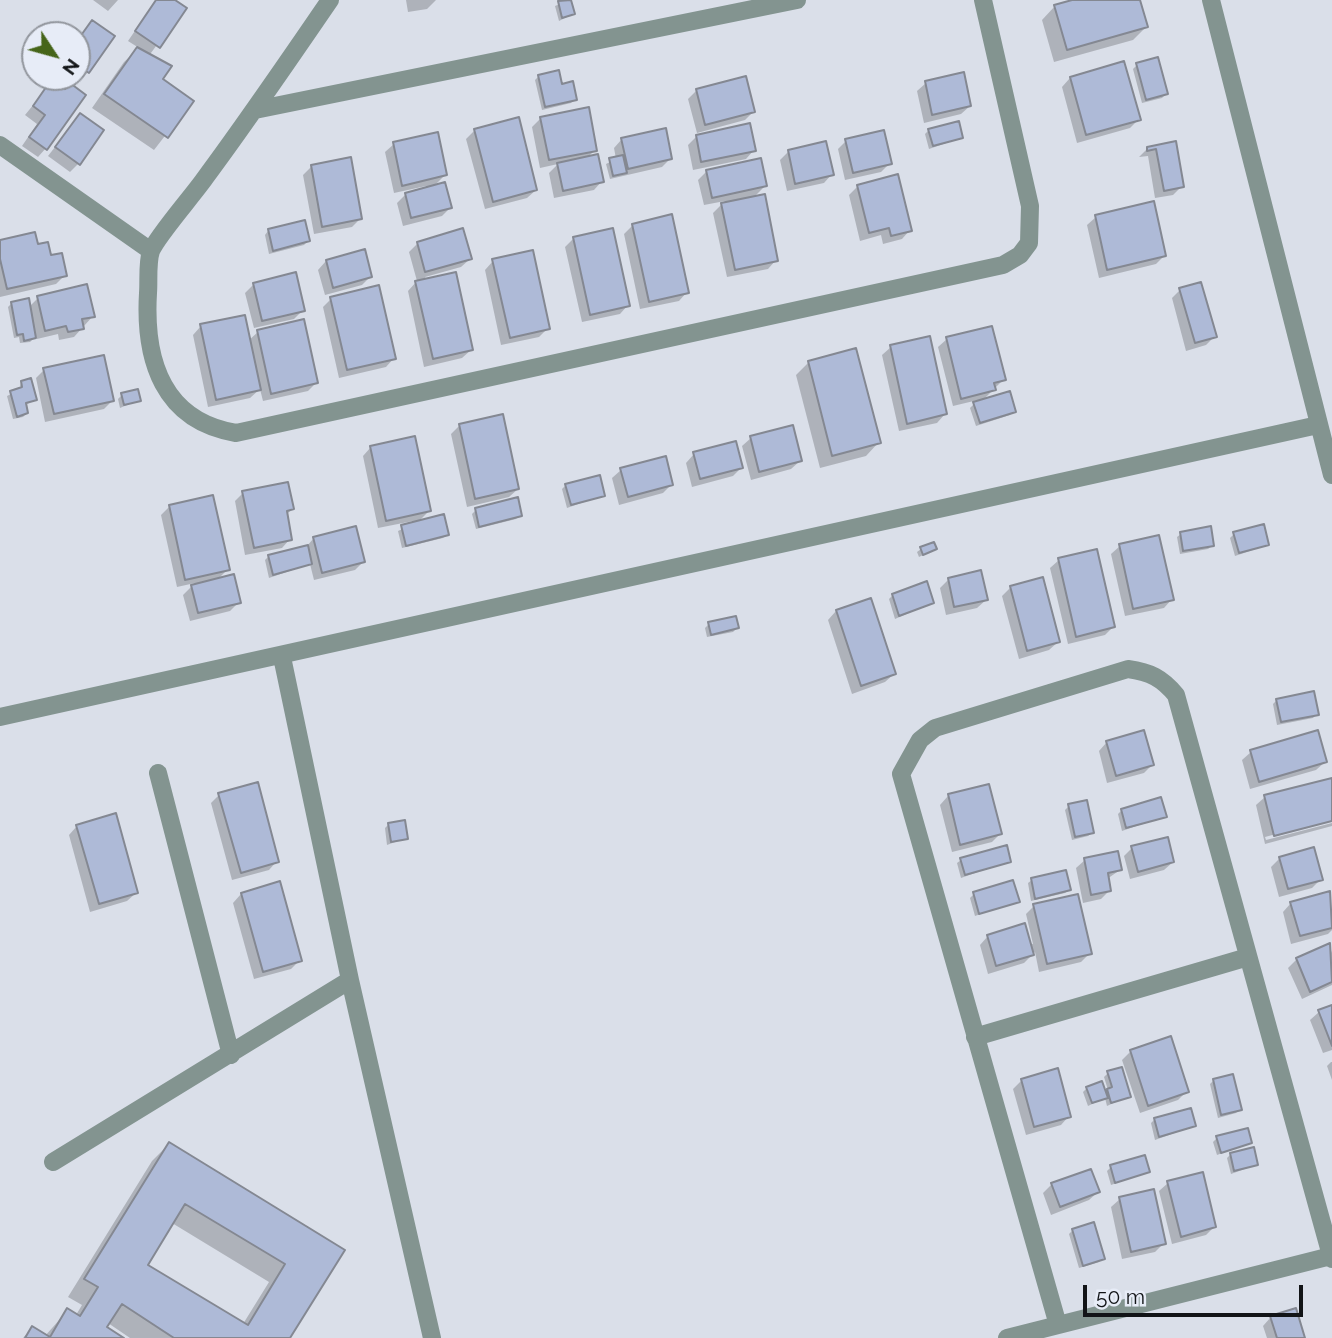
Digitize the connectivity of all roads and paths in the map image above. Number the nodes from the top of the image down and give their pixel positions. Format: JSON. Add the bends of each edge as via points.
{"nodes":[{"id":1,"x":330,"y":0,"type":"edge"},
{"id":2,"x":797,"y":0,"type":"edge"},
{"id":3,"x":983,"y":0,"type":"edge"},
{"id":4,"x":1210,"y":0,"type":"edge"},
{"id":5,"x":255,"y":110,"type":"junction"},
{"id":6,"x":0,"y":145,"type":"edge"},
{"id":7,"x":151,"y":251,"type":"junction"},
{"id":8,"x":1318,"y":425,"type":"junction"},
{"id":9,"x":1332,"y":475,"type":"edge"},
{"id":10,"x":282,"y":657,"type":"junction"},
{"id":11,"x":0,"y":717,"type":"edge"},
{"id":12,"x":158,"y":773,"type":"dead end"},
{"id":13,"x":1248,"y":957,"type":"junction"},
{"id":14,"x":350,"y":980,"type":"junction"},
{"id":15,"x":975,"y":1037,"type":"junction"},
{"id":16,"x":231,"y":1055,"type":"junction"},
{"id":17,"x":53,"y":1162,"type":"dead end"},
{"id":18,"x":1332,"y":1257,"type":"edge"},
{"id":19,"x":1058,"y":1325,"type":"junction"},
{"id":20,"x":432,"y":1338,"type":"edge"},
{"id":21,"x":1007,"y":1338,"type":"edge"}],
"edges":[{"from":1,"to":5,"type":"street"},
{"from":2,"to":5,"type":"street"},
{"from":3,"to":7,"type":"street","via":[[1030,206],[1029,243],[1003,265],[236,433],[213,430],[192,419],[168,392],[152,358],[146,327]]},
{"from":4,"to":8,"type":"street"},
{"from":5,"to":7,"type":"street"},
{"from":6,"to":7,"type":"street"},
{"from":8,"to":9,"type":"street"},
{"from":8,"to":10,"type":"street"},
{"from":10,"to":11,"type":"street"},
{"from":10,"to":14,"type":"street"},
{"from":12,"to":16,"type":"street"},
{"from":13,"to":15,"type":"street"},
{"from":13,"to":15,"type":"street","via":[[1176,695],[1148,671],[1128,669],[935,727],[909,755],[901,774]]},
{"from":13,"to":18,"type":"street"},
{"from":14,"to":16,"type":"street"},
{"from":14,"to":20,"type":"street"},
{"from":15,"to":19,"type":"street"},
{"from":16,"to":17,"type":"street"},
{"from":18,"to":19,"type":"street"},
{"from":19,"to":21,"type":"street"}]}
